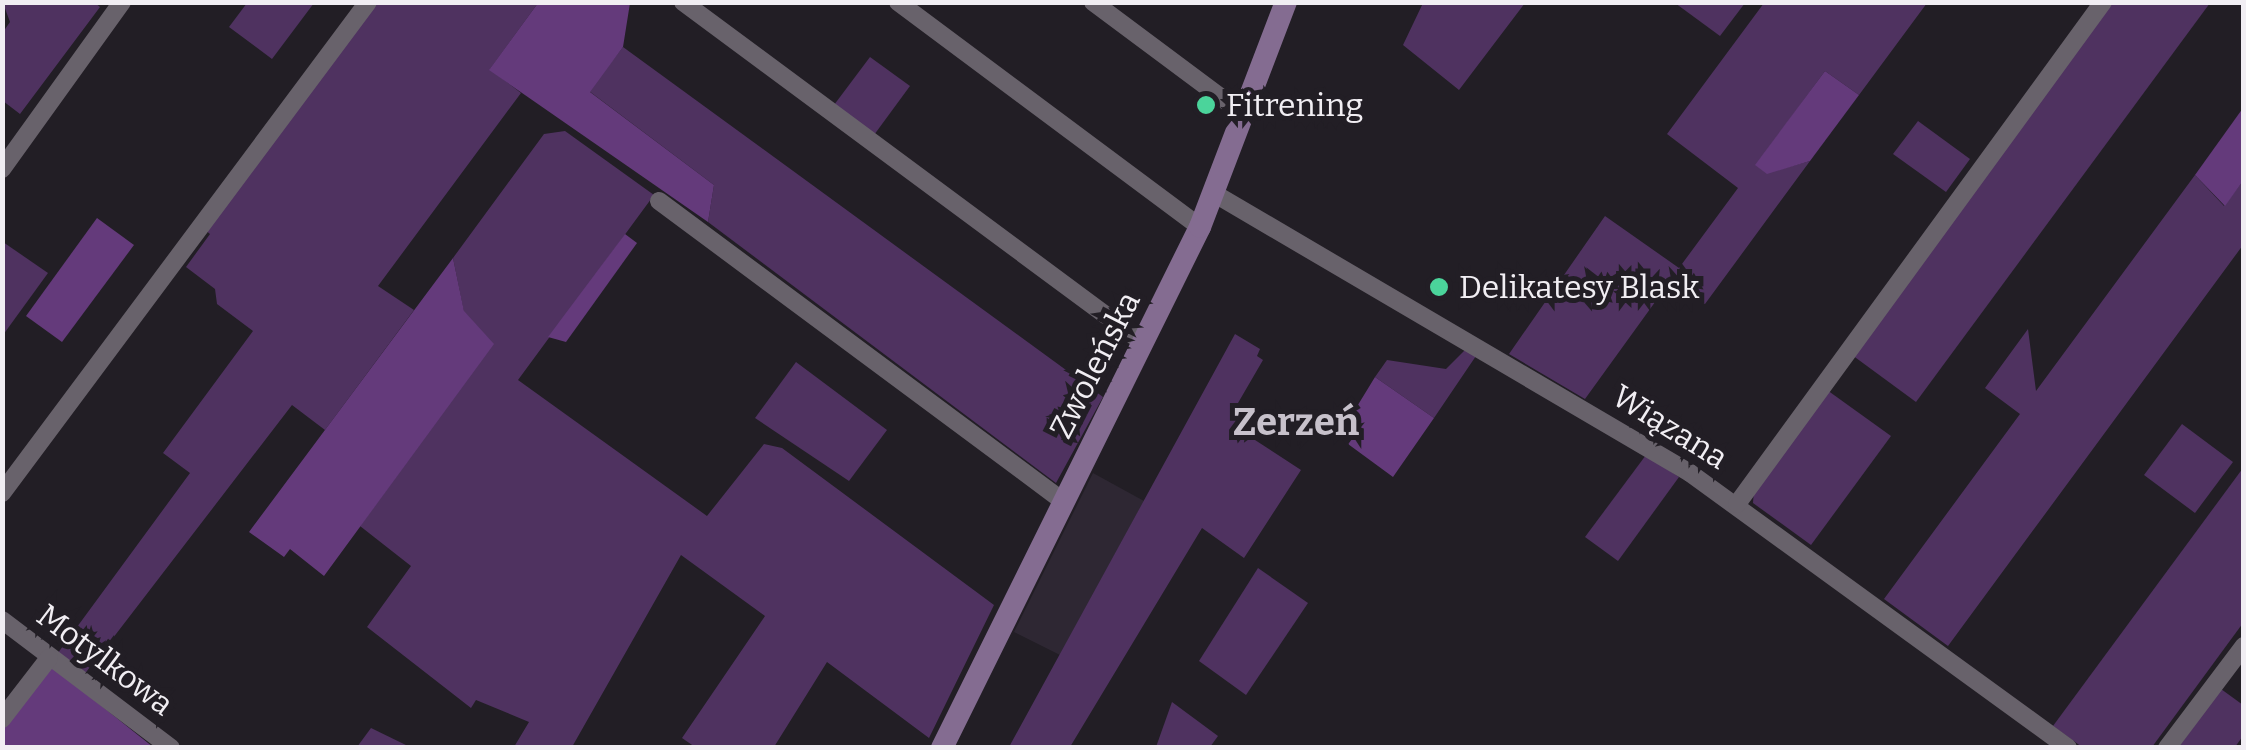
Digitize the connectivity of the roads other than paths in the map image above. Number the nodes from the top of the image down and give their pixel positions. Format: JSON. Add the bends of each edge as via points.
{"nodes":[{"id":1,"x":122,"y":2,"type":"edge"},
{"id":2,"x":368,"y":2,"type":"edge"},
{"id":3,"x":683,"y":2,"type":"edge"},
{"id":4,"x":898,"y":2,"type":"edge"},
{"id":5,"x":1093,"y":2,"type":"edge"},
{"id":6,"x":1286,"y":2,"type":"edge"},
{"id":7,"x":2103,"y":2,"type":"edge"},
{"id":8,"x":1246,"y":116,"type":"junction"},
{"id":9,"x":2,"y":169,"type":"edge"},
{"id":10,"x":1215,"y":194,"type":"junction"},
{"id":11,"x":659,"y":202,"type":"dead end"},
{"id":12,"x":1200,"y":226,"type":"junction"},
{"id":13,"x":1142,"y":342,"type":"junction"},
{"id":14,"x":2,"y":492,"type":"edge"},
{"id":15,"x":1064,"y":501,"type":"junction"},
{"id":16,"x":1738,"y":504,"type":"junction"},
{"id":17,"x":2,"y":620,"type":"edge"},
{"id":18,"x":2244,"y":646,"type":"edge"},
{"id":19,"x":49,"y":658,"type":"junction"},
{"id":20,"x":2,"y":719,"type":"edge"},
{"id":21,"x":171,"y":748,"type":"edge"},
{"id":22,"x":942,"y":748,"type":"edge"},
{"id":23,"x":2068,"y":748,"type":"edge"},
{"id":24,"x":2167,"y":748,"type":"edge"}],
"edges":[{"from":1,"to":9,"type":"street"},
{"from":2,"to":14,"type":"street"},
{"from":3,"to":13,"type":"street"},
{"from":4,"to":12,"type":"street"},
{"from":5,"to":8,"type":"street"},
{"from":6,"to":8,"type":"street","name":"Zwoleńska"},
{"from":7,"to":16,"type":"street"},
{"from":8,"to":10,"type":"street","name":"Zwoleńska"},
{"from":10,"to":12,"type":"street","name":"Zwoleńska"},
{"from":10,"to":16,"type":"street","name":"Wiązana"},
{"from":11,"to":15,"type":"street"},
{"from":12,"to":13,"type":"street","name":"Zwoleńska"},
{"from":13,"to":15,"type":"street","name":"Zwoleńska"},
{"from":15,"to":22,"type":"street","name":"Zwoleńska"},
{"from":16,"to":23,"type":"street","name":"Wiązana"},
{"from":17,"to":19,"type":"street","name":"Motylkowa"},
{"from":18,"to":24,"type":"street"},
{"from":19,"to":20,"type":"street"},
{"from":19,"to":21,"type":"street","name":"Motylkowa"}]}
